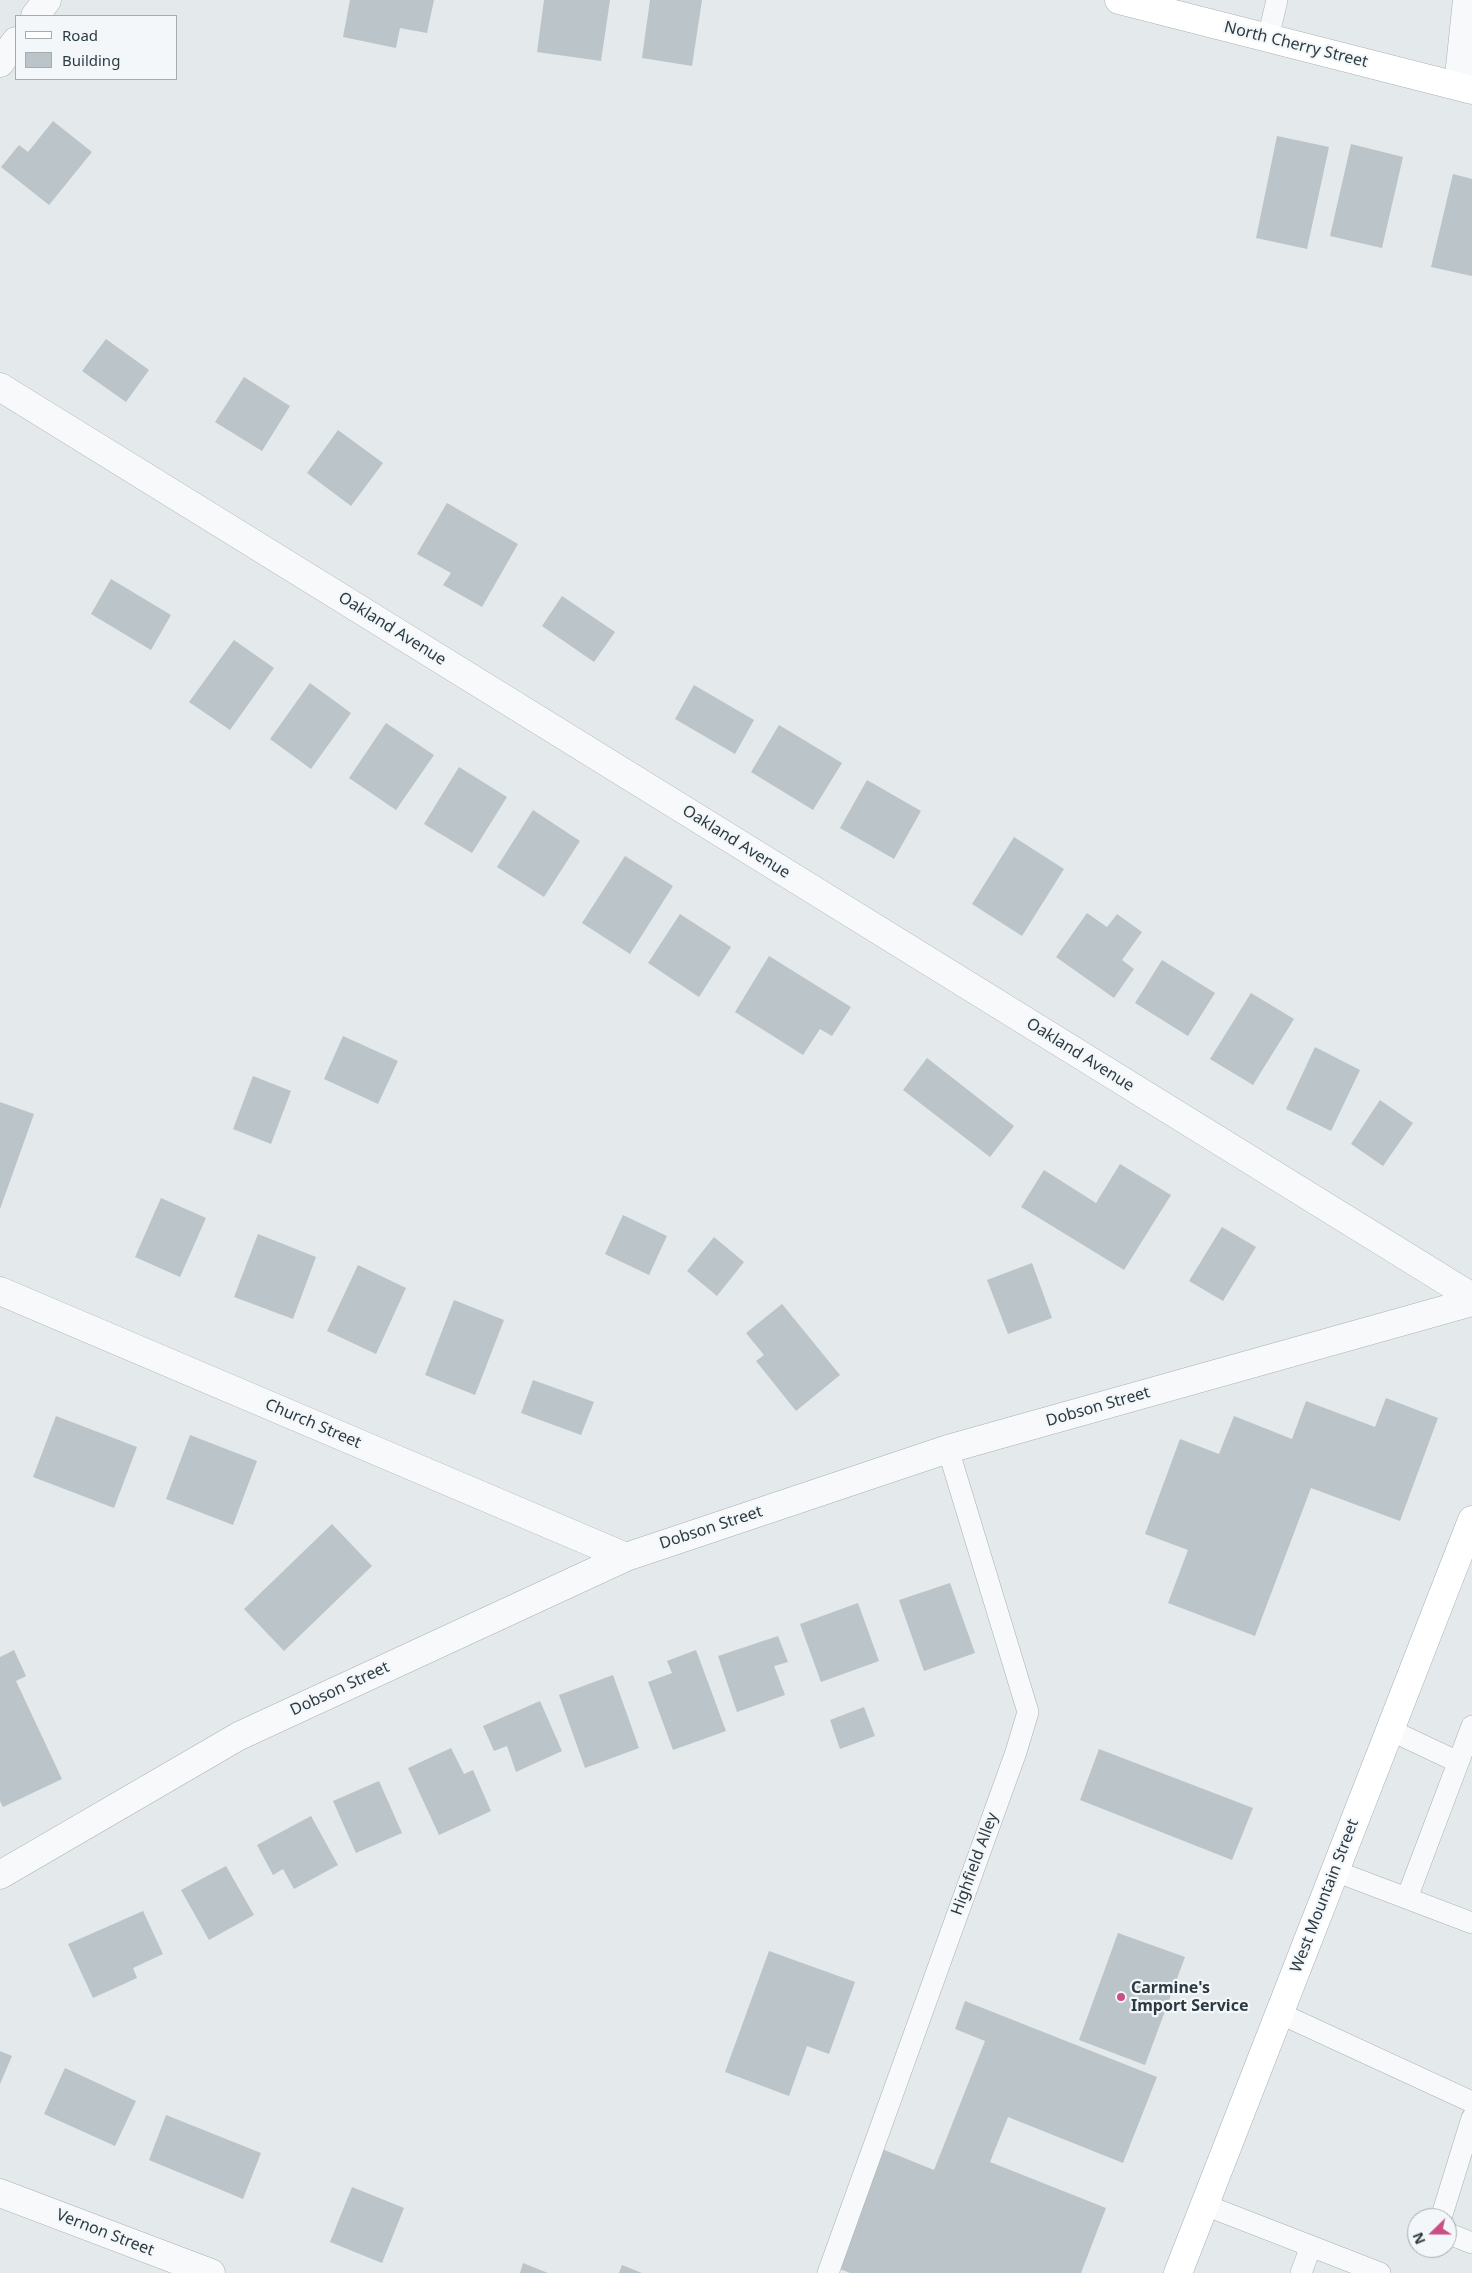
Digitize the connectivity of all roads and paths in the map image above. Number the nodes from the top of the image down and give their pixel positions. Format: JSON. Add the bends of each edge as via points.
{"nodes":[{"id":1,"x":47,"y":0,"type":"edge"},
{"id":2,"x":1120,"y":0,"type":"edge"},
{"id":3,"x":1277,"y":0,"type":"edge"},
{"id":4,"x":1467,"y":0,"type":"edge"},
{"id":5,"x":36,"y":15,"type":"edge"},
{"id":6,"x":1268,"y":38,"type":"junction"},
{"id":7,"x":15,"y":42,"type":"edge"},
{"id":8,"x":0,"y":63,"type":"edge"},
{"id":9,"x":1465,"y":88,"type":"edge"},
{"id":10,"x":0,"y":387,"type":"edge"},
{"id":11,"x":0,"y":1291,"type":"edge"},
{"id":12,"x":1472,"y":1297,"type":"edge"},
{"id":13,"x":1472,"y":1302,"type":"edge"},
{"id":14,"x":948,"y":1449,"type":"junction"},
{"id":15,"x":1469,"y":1534,"type":"edge"},
{"id":16,"x":626,"y":1557,"type":"junction"},
{"id":17,"x":1472,"y":1726,"type":"edge"},
{"id":18,"x":1390,"y":1730,"type":"junction"},
{"id":19,"x":1458,"y":1762,"type":"junction"},
{"id":20,"x":1335,"y":1871,"type":"junction"},
{"id":21,"x":0,"y":1876,"type":"edge"},
{"id":22,"x":1407,"y":1898,"type":"junction"},
{"id":23,"x":1470,"y":1919,"type":"edge"},
{"id":24,"x":1279,"y":2013,"type":"junction"},
{"id":25,"x":1472,"y":2102,"type":"edge"},
{"id":26,"x":1472,"y":2118,"type":"edge"},
{"id":27,"x":0,"y":2193,"type":"edge"},
{"id":28,"x":1205,"y":2205,"type":"junction"},
{"id":29,"x":1444,"y":2208,"type":"edge"},
{"id":30,"x":1457,"y":2237,"type":"edge"},
{"id":31,"x":1472,"y":2242,"type":"edge"},
{"id":32,"x":1311,"y":2246,"type":"junction"},
{"id":33,"x":211,"y":2273,"type":"edge"},
{"id":34,"x":828,"y":2273,"type":"edge"},
{"id":35,"x":1178,"y":2273,"type":"edge"},
{"id":36,"x":1302,"y":2273,"type":"edge"},
{"id":37,"x":1380,"y":2273,"type":"edge"}],
"edges":[{"from":1,"to":5,"type":"street"},
{"from":2,"to":6,"type":"main road","name":"North Cherry Street"},
{"from":3,"to":6,"type":"lane"},
{"from":4,"to":9,"type":"street"},
{"from":6,"to":9,"type":"main road","name":"North Cherry Street"},
{"from":7,"to":8,"type":"street"},
{"from":10,"to":12,"type":"street","name":"Oakland Avenue"},
{"from":11,"to":16,"type":"street","name":"Church Street"},
{"from":13,"to":14,"type":"street","name":"Dobson Street"},
{"from":14,"to":16,"type":"street","name":"Dobson Street"},
{"from":14,"to":34,"type":"lane","name":"Highfield Alley","via":[[1028,1712]]},
{"from":15,"to":18,"type":"main road","name":"West Mountain Street"},
{"from":16,"to":21,"type":"street","name":"Dobson Street","via":[[239,1736]]},
{"from":17,"to":19,"type":"lane"},
{"from":18,"to":19,"type":"lane"},
{"from":18,"to":20,"type":"main road","name":"West Mountain Street"},
{"from":19,"to":22,"type":"lane"},
{"from":20,"to":22,"type":"lane"},
{"from":20,"to":24,"type":"main road","name":"West Mountain Street"},
{"from":22,"to":23,"type":"lane"},
{"from":24,"to":25,"type":"lane"},
{"from":24,"to":28,"type":"main road","name":"West Mountain Street"},
{"from":26,"to":29,"type":"lane"},
{"from":27,"to":33,"type":"street","name":"Vernon Street"},
{"from":28,"to":32,"type":"lane"},
{"from":28,"to":35,"type":"main road","name":"West Mountain Street"},
{"from":30,"to":31,"type":"lane"},
{"from":32,"to":36,"type":"lane"},
{"from":32,"to":37,"type":"lane"}]}
